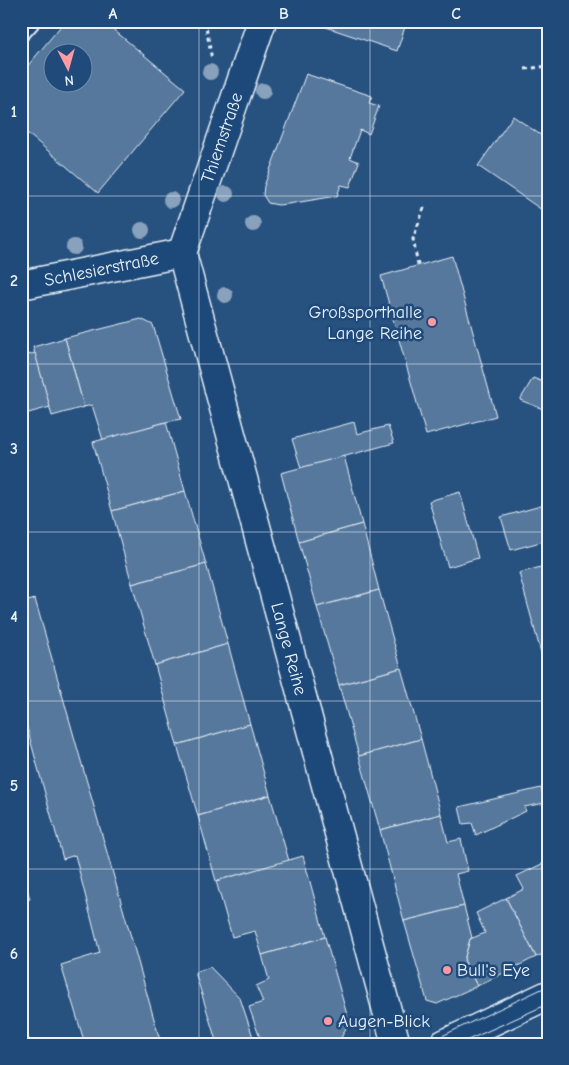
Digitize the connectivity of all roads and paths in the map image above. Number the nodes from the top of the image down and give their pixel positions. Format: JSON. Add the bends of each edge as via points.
{"nodes":[{"id":1,"x":29,"y":21,"type":"edge"},
{"id":2,"x":262,"y":21,"type":"edge"},
{"id":3,"x":21,"y":30,"type":"edge"},
{"id":4,"x":548,"y":66,"type":"edge"},
{"id":5,"x":525,"y":69,"type":"dead end"},
{"id":6,"x":425,"y":205,"type":"dead end"},
{"id":7,"x":182,"y":253,"type":"junction"},
{"id":8,"x":418,"y":265,"type":"dead end"},
{"id":9,"x":21,"y":285,"type":"edge"},
{"id":10,"x":548,"y":995,"type":"edge"},
{"id":11,"x":396,"y":1044,"type":"edge"},
{"id":12,"x":444,"y":1044,"type":"edge"}],
"edges":[{"from":1,"to":3,"type":"lane"},
{"from":2,"to":7,"type":"street","name":"Thiemstraße"},
{"from":4,"to":5,"type":"path"},
{"from":6,"to":8,"type":"path","via":[[413,239]]},
{"from":7,"to":9,"type":"street","name":"Schlesierstraße"},
{"from":7,"to":11,"type":"street","name":"Lange Reihe"},
{"from":10,"to":12,"type":"street"}]}
